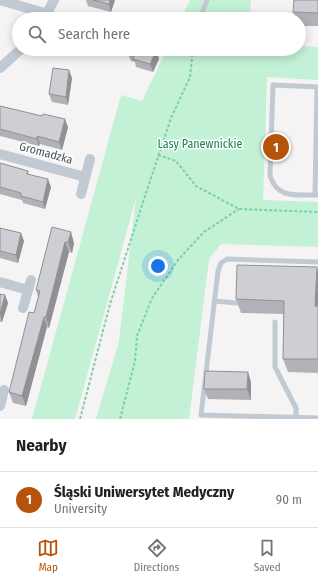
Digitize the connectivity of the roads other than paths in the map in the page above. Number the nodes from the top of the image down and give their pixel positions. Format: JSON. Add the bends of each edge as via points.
{"nodes":[{"id":1,"x":0,"y":0,"type":"edge"},
{"id":2,"x":54,"y":0,"type":"edge"},
{"id":3,"x":207,"y":0,"type":"edge"},
{"id":4,"x":34,"y":12,"type":"edge"},
{"id":5,"x":48,"y":12,"type":"edge"},
{"id":6,"x":203,"y":12,"type":"edge"},
{"id":7,"x":13,"y":56,"type":"edge"},
{"id":8,"x":0,"y":68,"type":"edge"},
{"id":9,"x":318,"y":87,"type":"edge"},
{"id":10,"x":0,"y":154,"type":"edge"},
{"id":11,"x":90,"y":159,"type":"dead end"},
{"id":12,"x":85,"y":177,"type":"junction"},
{"id":13,"x":81,"y":194,"type":"dead end"},
{"id":14,"x":316,"y":195,"type":"edge"},
{"id":15,"x":318,"y":262,"type":"edge"},
{"id":16,"x":0,"y":282,"type":"edge"},
{"id":17,"x":214,"y":301,"type":"junction"},
{"id":18,"x":237,"y":303,"type":"edge"},
{"id":19,"x":23,"y":308,"type":"dead end"},
{"id":20,"x":275,"y":322,"type":"dead end"},
{"id":21,"x":4,"y":390,"type":"dead end"},
{"id":22,"x":0,"y":403,"type":"edge"},
{"id":23,"x":296,"y":418,"type":"junction"},
{"id":24,"x":318,"y":418,"type":"edge"}],
"edges":[{"from":1,"to":4,"type":"street"},
{"from":2,"to":5,"type":"street"},
{"from":3,"to":6,"type":"lane"},
{"from":7,"to":8,"type":"street"},
{"from":9,"to":14,"type":"lane"},
{"from":9,"to":14,"type":"lane","via":[[273,85],[270,176],[280,192]]},
{"from":10,"to":12,"type":"street","name":"Gromadzka"},
{"from":11,"to":12,"type":"street"},
{"from":12,"to":13,"type":"street"},
{"from":15,"to":17,"type":"lane","via":[[227,259],[221,263],[218,271]]},
{"from":16,"to":19,"type":"street","via":[[30,285]]},
{"from":17,"to":18,"type":"lane"},
{"from":17,"to":23,"type":"lane","via":[[201,415]]},
{"from":20,"to":23,"type":"lane","via":[[275,367],[296,408]]},
{"from":21,"to":22,"type":"street"},
{"from":23,"to":24,"type":"lane"}]}
